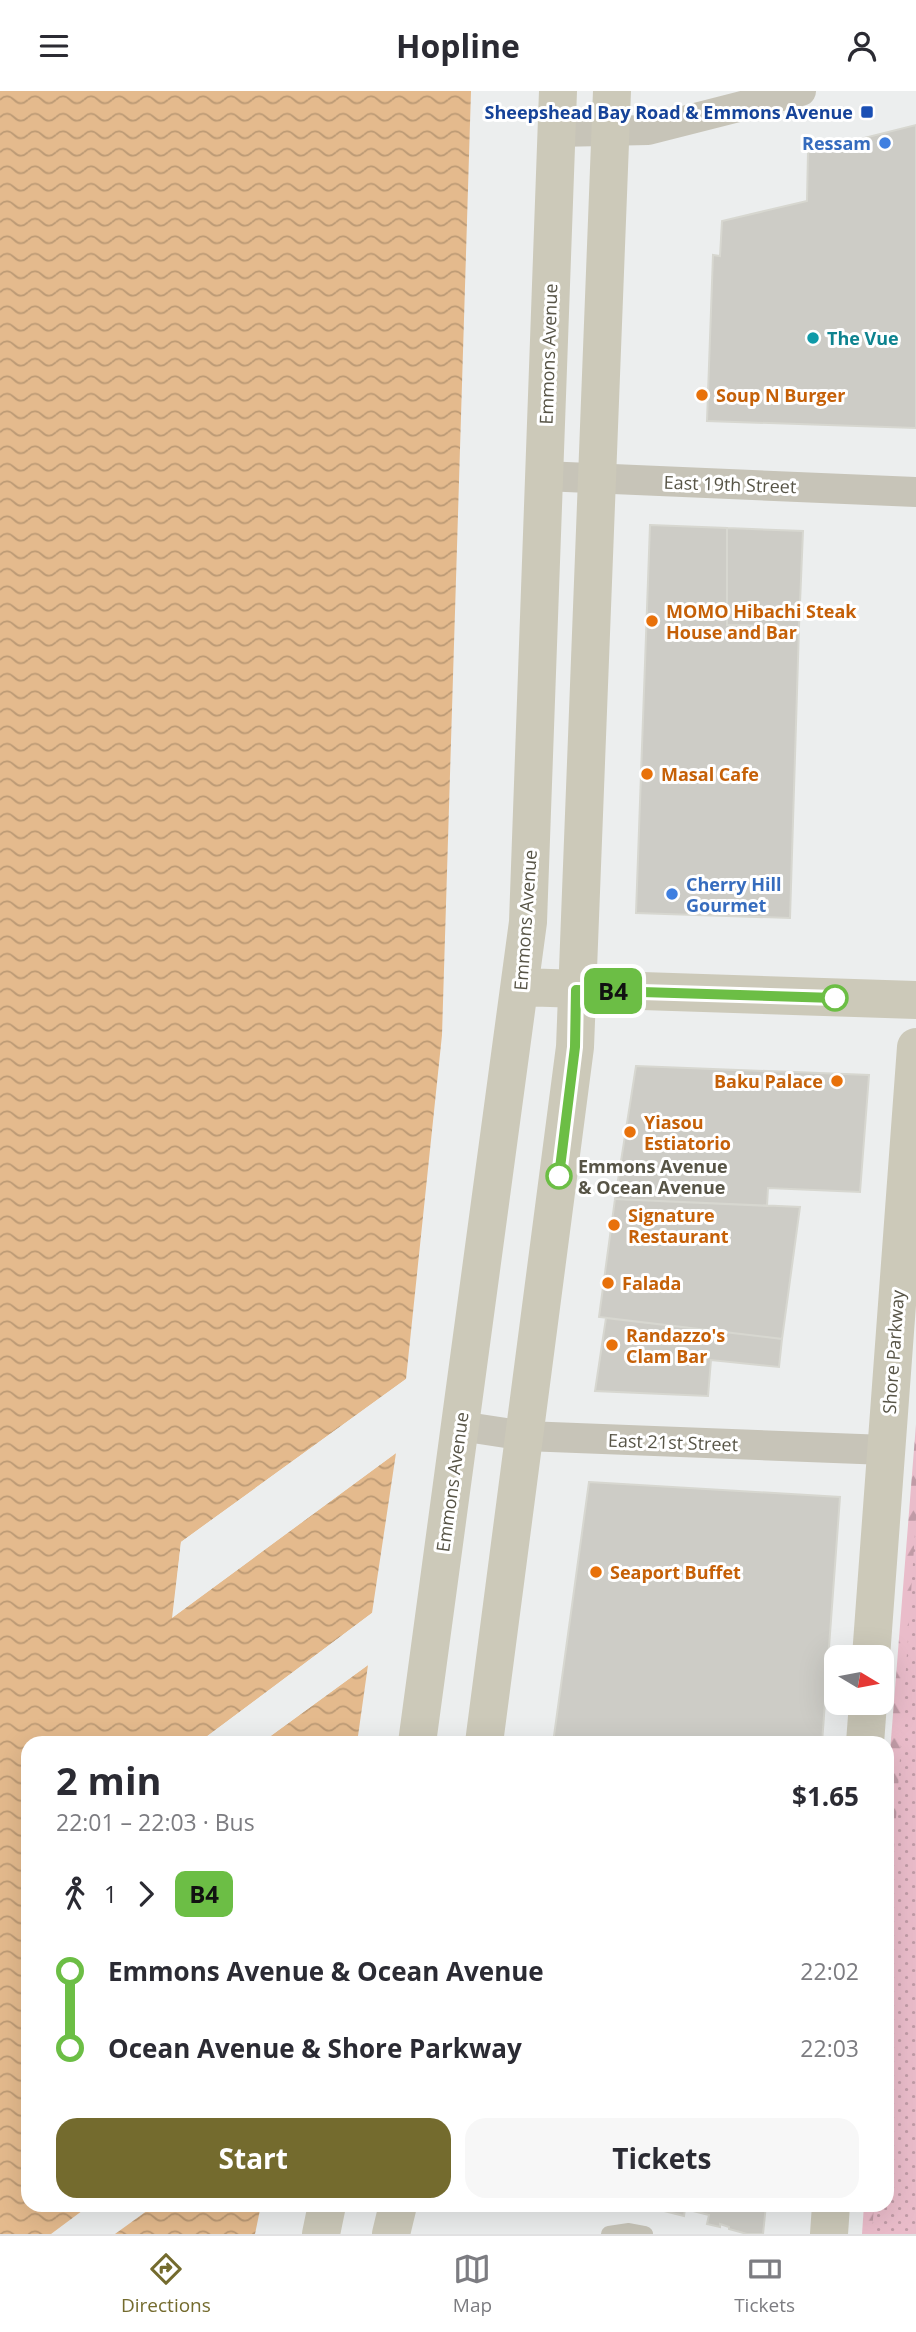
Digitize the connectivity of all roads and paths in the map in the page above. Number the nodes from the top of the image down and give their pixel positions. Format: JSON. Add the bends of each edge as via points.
{"nodes":[{"id":1,"x":558,"y":91,"type":"edge"},
{"id":2,"x":612,"y":91,"type":"edge"},
{"id":3,"x":800,"y":91,"type":"edge"},
{"id":4,"x":610,"y":131,"type":"junction"},
{"id":5,"x":556,"y":132,"type":"junction"},
{"id":6,"x":543,"y":476,"type":"junction"},
{"id":7,"x":595,"y":478,"type":"junction"},
{"id":8,"x":916,"y":492,"type":"edge"},
{"id":9,"x":520,"y":987,"type":"junction"},
{"id":10,"x":576,"y":990,"type":"junction"},
{"id":11,"x":916,"y":1000,"type":"edge"},
{"id":12,"x":916,"y":1047,"type":"edge"},
{"id":13,"x":460,"y":1426,"type":"junction"},
{"id":14,"x":525,"y":1436,"type":"junction"},
{"id":15,"x":886,"y":1450,"type":"junction"},
{"id":16,"x":872,"y":1645,"type":"edge"},
{"id":17,"x":867,"y":1715,"type":"edge"},
{"id":18,"x":418,"y":1736,"type":"edge"},
{"id":19,"x":486,"y":1736,"type":"edge"},
{"id":20,"x":866,"y":1736,"type":"edge"},
{"id":21,"x":326,"y":2212,"type":"edge"},
{"id":22,"x":396,"y":2212,"type":"edge"},
{"id":23,"x":831,"y":2212,"type":"edge"},
{"id":24,"x":321,"y":2234,"type":"edge"},
{"id":25,"x":391,"y":2234,"type":"edge"},
{"id":26,"x":609,"y":2234,"type":"edge"},
{"id":27,"x":645,"y":2234,"type":"edge"},
{"id":28,"x":829,"y":2234,"type":"edge"}],
"edges":[{"from":1,"to":5,"type":"main road","name":"Emmons Avenue"},
{"from":2,"to":4,"type":"main road"},
{"from":3,"to":4,"type":"street","via":[[648,130]]},
{"from":4,"to":5,"type":"street"},
{"from":4,"to":7,"type":"main road"},
{"from":5,"to":6,"type":"main road","name":"Emmons Avenue"},
{"from":6,"to":7,"type":"street","name":"East 19th Street"},
{"from":6,"to":9,"type":"main road","name":"Emmons Avenue","via":[[528,922]]},
{"from":7,"to":8,"type":"street","name":"East 19th Street"},
{"from":7,"to":10,"type":"main road"},
{"from":9,"to":10,"type":"main road"},
{"from":9,"to":13,"type":"main road","name":"Emmons Avenue"},
{"from":10,"to":11,"type":"main road"},
{"from":10,"to":14,"type":"main road","via":[[575,1047]]},
{"from":12,"to":15,"type":"main road","name":"Shore Parkway"},
{"from":13,"to":14,"type":"street","name":"East 21st Street"},
{"from":13,"to":18,"type":"main road","name":"Emmons Avenue"},
{"from":14,"to":15,"type":"street","name":"East 21st Street"},
{"from":14,"to":19,"type":"main road"},
{"from":15,"to":16,"type":"main road","name":"Shore Parkway"},
{"from":17,"to":20,"type":"main road"},
{"from":21,"to":24,"type":"main road"},
{"from":22,"to":25,"type":"main road"},
{"from":23,"to":28,"type":"main road"},
{"from":26,"to":27,"type":"lane"}]}
